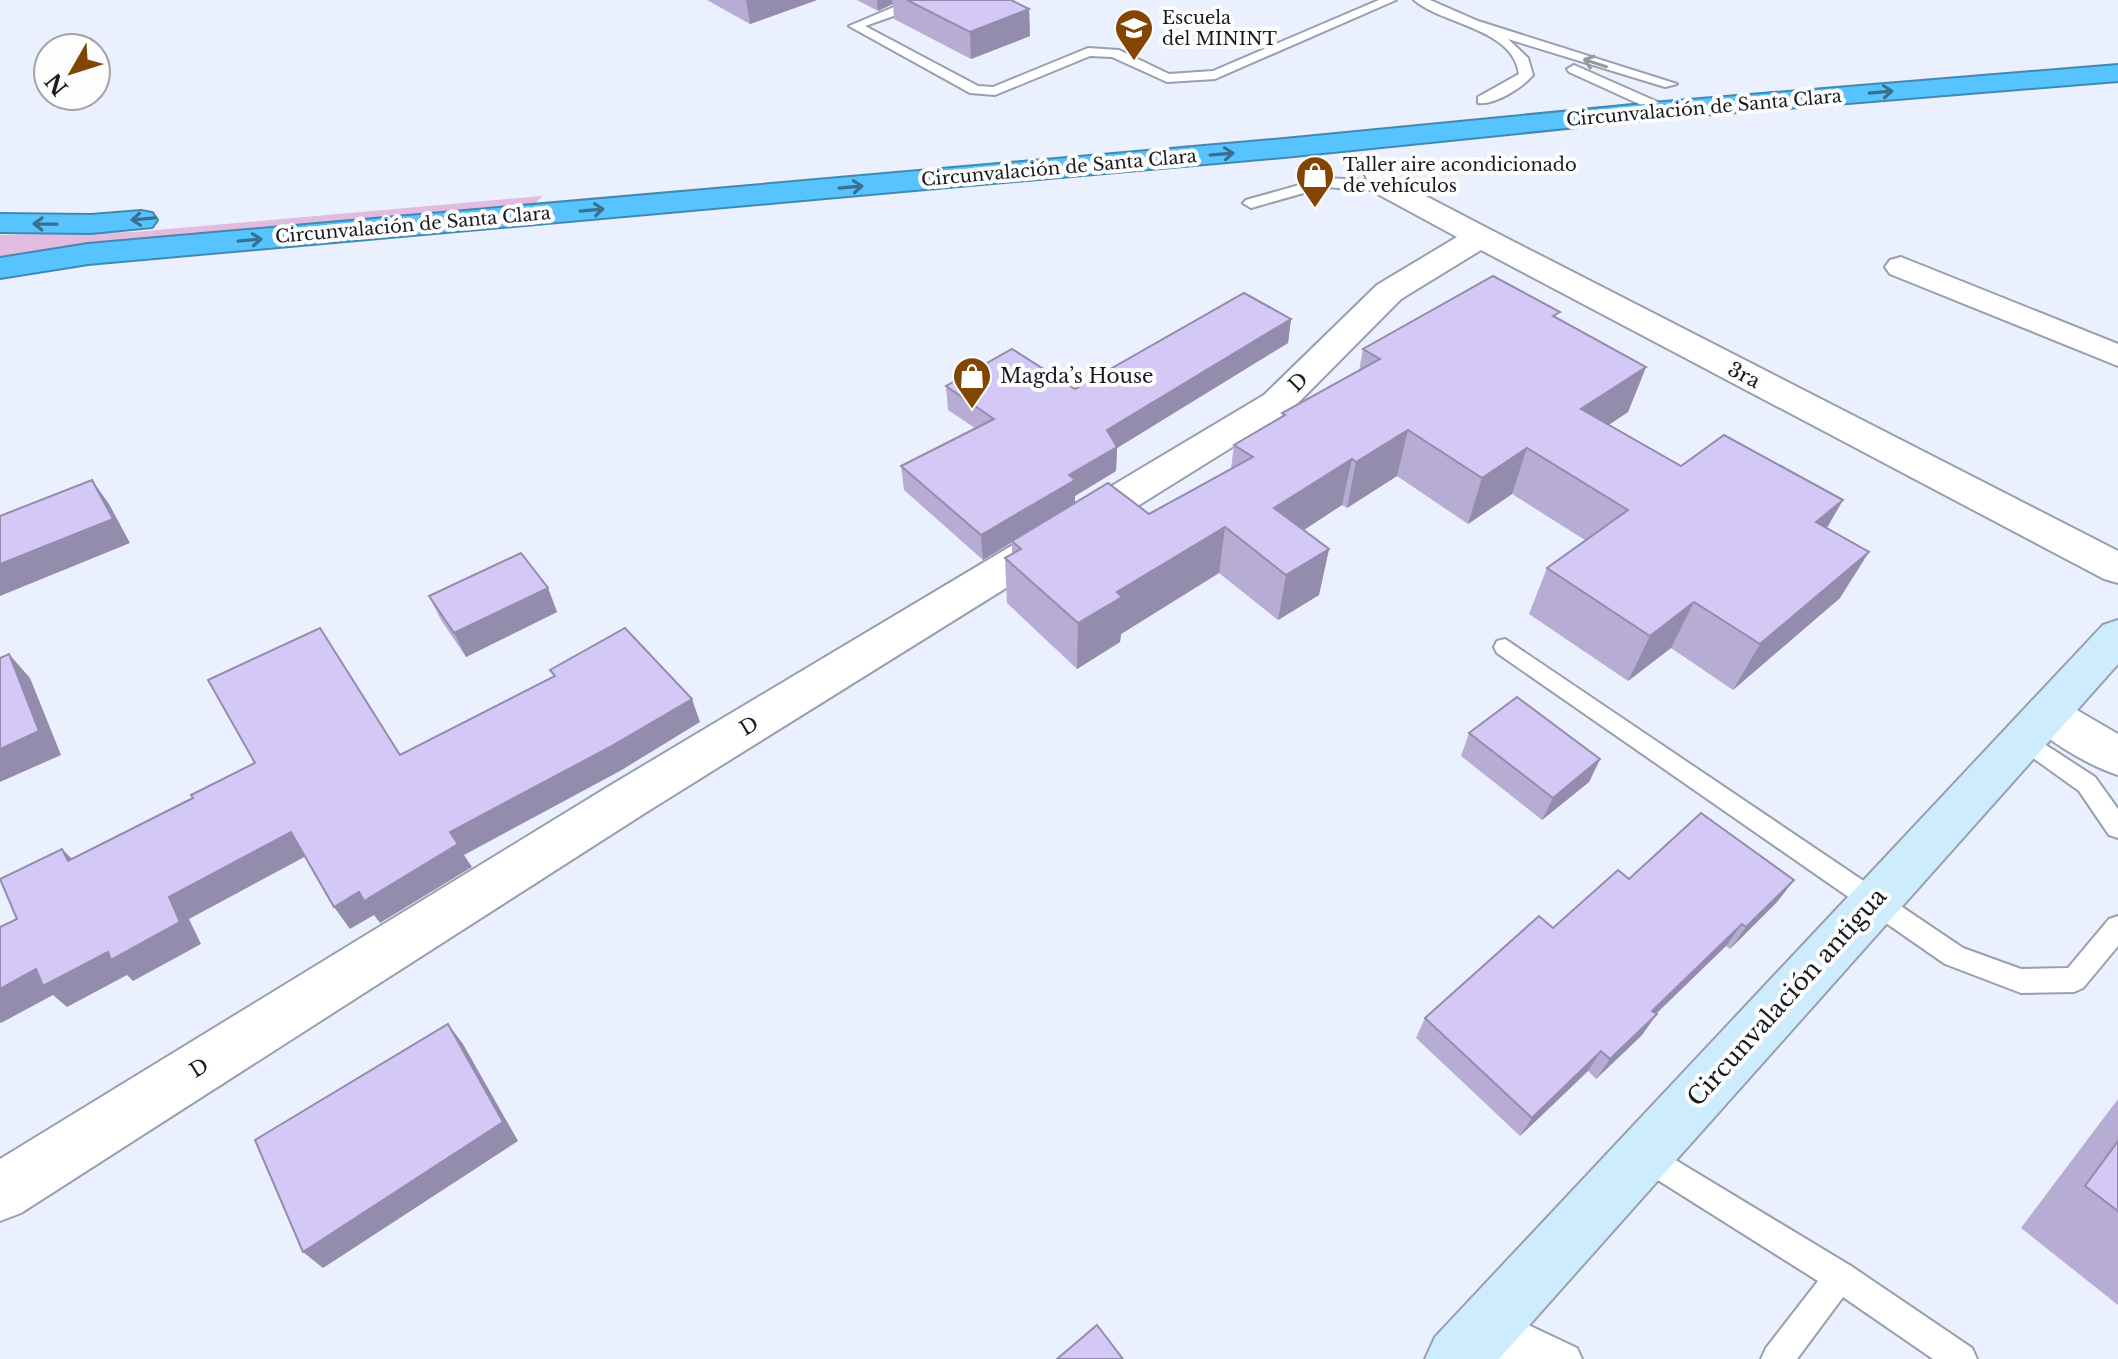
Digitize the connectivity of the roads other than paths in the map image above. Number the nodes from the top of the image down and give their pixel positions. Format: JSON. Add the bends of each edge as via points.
{"nodes":[{"id":1,"x":1390,"y":0,"type":"edge"},
{"id":2,"x":1420,"y":0,"type":"edge"},
{"id":3,"x":898,"y":10,"type":"dead end"},
{"id":4,"x":1477,"y":25,"type":"junction"},
{"id":5,"x":2118,"y":47,"type":"edge"},
{"id":6,"x":2118,"y":73,"type":"edge"},
{"id":7,"x":1616,"y":89,"type":"junction"},
{"id":8,"x":1667,"y":97,"type":"junction"},
{"id":9,"x":1483,"y":100,"type":"junction"},
{"id":10,"x":1451,"y":103,"type":"dead end"},
{"id":11,"x":1382,"y":179,"type":"joint"},
{"id":12,"x":1251,"y":203,"type":"dead end"},
{"id":13,"x":170,"y":217,"type":"dead end"},
{"id":14,"x":0,"y":223,"type":"edge"},
{"id":15,"x":1480,"y":237,"type":"junction"},
{"id":16,"x":1901,"y":267,"type":"dead end"},
{"id":17,"x":0,"y":268,"type":"edge"},
{"id":18,"x":2118,"y":356,"type":"edge"},
{"id":19,"x":2118,"y":569,"type":"edge"},
{"id":20,"x":2118,"y":636,"type":"edge"},
{"id":21,"x":1505,"y":647,"type":"dead end"},
{"id":22,"x":2035,"y":727,"type":"junction"},
{"id":23,"x":2118,"y":757,"type":"edge"},
{"id":24,"x":2118,"y":828,"type":"edge"},
{"id":25,"x":1874,"y":901,"type":"junction"},
{"id":26,"x":2118,"y":927,"type":"edge"},
{"id":27,"x":1644,"y":1155,"type":"junction"},
{"id":28,"x":0,"y":1192,"type":"edge"},
{"id":29,"x":1840,"y":1277,"type":"junction"},
{"id":30,"x":1488,"y":1347,"type":"edge"},
{"id":31,"x":1566,"y":1359,"type":"edge"},
{"id":32,"x":1777,"y":1359,"type":"edge"},
{"id":33,"x":1961,"y":1359,"type":"edge"}],
"edges":[{"from":1,"to":3,"type":"lane","via":[[1215,75],[1167,78],[1100,50],[995,91],[975,90],[855,26]]},
{"from":2,"to":4,"type":"lane"},
{"from":4,"to":7,"type":"lane"},
{"from":8,"to":4,"type":"lane","one_way":true},
{"from":4,"to":9,"type":"lane","via":[[1519,52],[1526,65],[1519,82]]},
{"from":5,"to":8,"type":"highway","name":"Circunvalación de Santa Clara"},
{"from":8,"to":6,"type":"highway","name":"Circunvalación de Santa Clara","one_way":true},
{"from":7,"to":8,"type":"highway","name":"Circunvalación de Santa Clara"},
{"from":7,"to":9,"type":"highway","name":"Circunvalación de Santa Clara"},
{"from":17,"to":8,"type":"highway","name":"Circunvalación de Santa Clara","one_way":true,"via":[[88,254],[1284,148]]},
{"from":9,"to":10,"type":"highway","name":"Circunvalación de Santa Clara"},
{"from":11,"to":12,"type":"lane","via":[[1324,182]]},
{"from":11,"to":15,"type":"street","name":"3ra"},
{"from":13,"to":14,"type":"highway","one_way":true,"via":[[91,224]]},
{"from":15,"to":19,"type":"street","name":"3ra"},
{"from":15,"to":28,"type":"street","name":"D","via":[[1389,292],[1277,403],[628,799]]},
{"from":16,"to":18,"type":"street"},
{"from":20,"to":22,"type":"street","name":"Circunvalación antigua"},
{"from":21,"to":25,"type":"lane"},
{"from":22,"to":23,"type":"street"},
{"from":22,"to":24,"type":"lane"},
{"from":22,"to":25,"type":"street","name":"Circunvalación antigua"},
{"from":25,"to":26,"type":"lane","via":[[1954,956],[2021,981],[2074,980]]},
{"from":25,"to":27,"type":"street","name":"Circunvalación antigua"},
{"from":27,"to":29,"type":"lane"},
{"from":27,"to":30,"type":"street","name":"Circunvalación antigua"},
{"from":29,"to":32,"type":"lane"},
{"from":29,"to":33,"type":"lane"},
{"from":30,"to":31,"type":"lane"}]}
